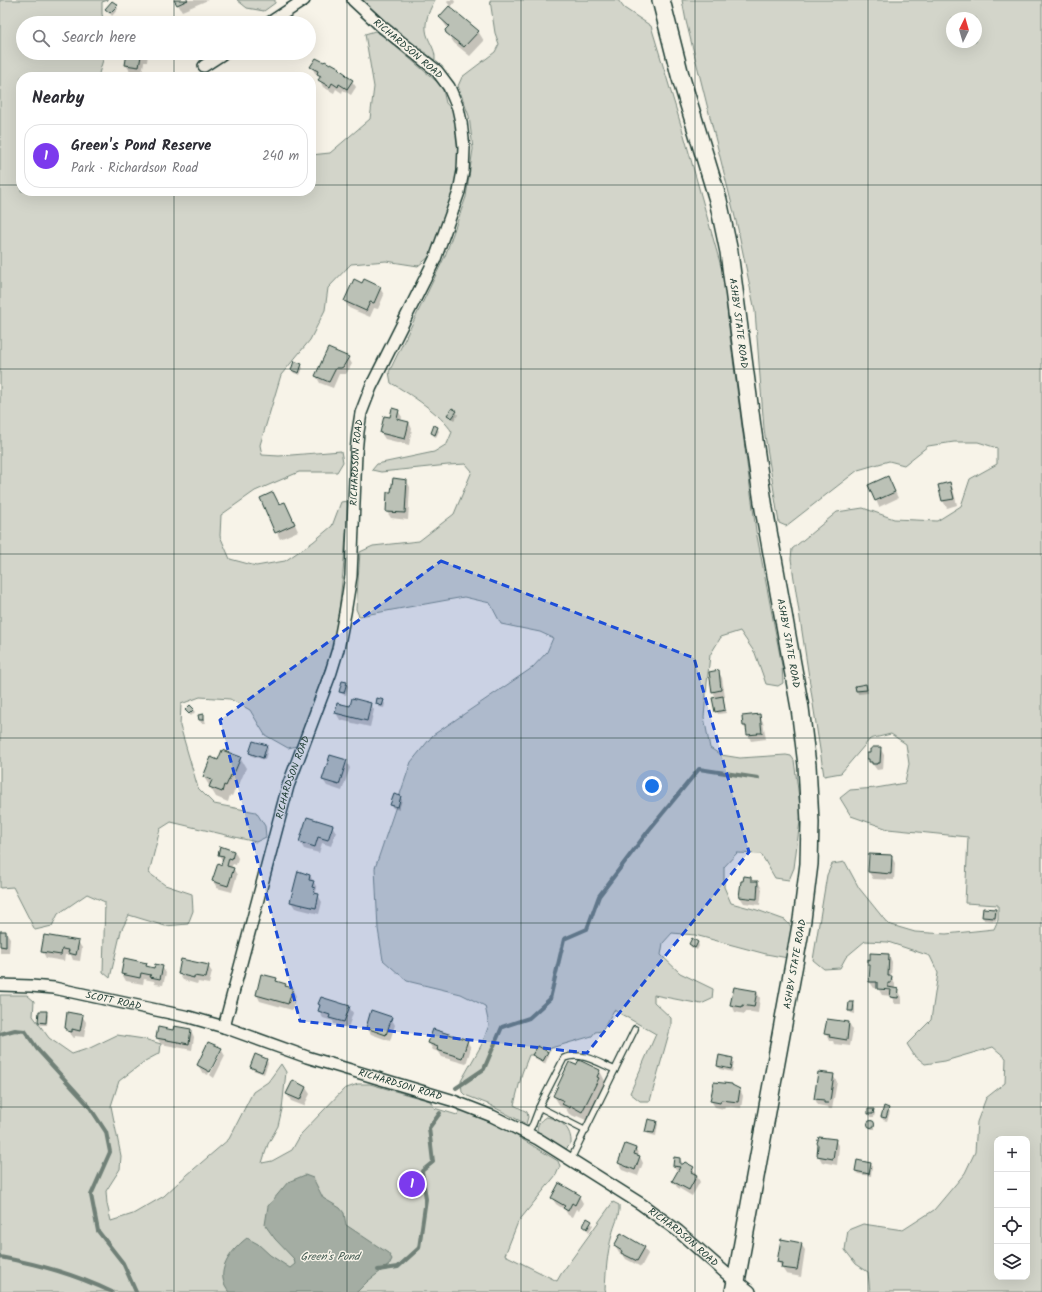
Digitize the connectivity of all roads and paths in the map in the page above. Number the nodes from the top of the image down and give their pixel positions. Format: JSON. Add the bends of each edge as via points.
{"nodes":[{"id":1,"x":304,"y":0,"type":"edge"},
{"id":2,"x":352,"y":0,"type":"edge"},
{"id":3,"x":661,"y":0,"type":"edge"},
{"id":4,"x":280,"y":16,"type":"edge"},
{"id":5,"x":213,"y":60,"type":"edge"},
{"id":6,"x":204,"y":66,"type":"dead end"},
{"id":7,"x":0,"y":986,"type":"edge"},
{"id":8,"x":224,"y":1027,"type":"junction"},
{"id":9,"x":635,"y":1029,"type":"dead end"},
{"id":10,"x":616,"y":1070,"type":"junction"},
{"id":11,"x":540,"y":1107,"type":"junction"},
{"id":12,"x":586,"y":1131,"type":"junction"},
{"id":13,"x":528,"y":1134,"type":"junction"},
{"id":14,"x":571,"y":1159,"type":"junction"},
{"id":15,"x":740,"y":1289,"type":"edge"}],
"edges":[{"from":1,"to":4,"type":"street"},
{"from":2,"to":8,"type":"street","name":"RICHARDSON ROAD","via":[[437,71],[449,86],[461,122],[463,171],[459,192],[435,259],[371,387],[361,413],[356,454],[351,576],[338,649],[288,786]]},
{"from":3,"to":15,"type":"main road","name":"ASHBY STATE ROAD","via":[[680,75],[718,200],[729,252],[764,509],[800,708],[810,796],[809,864],[802,920]]},
{"from":5,"to":6,"type":"street"},
{"from":7,"to":8,"type":"street","name":"SCOTT ROAD","via":[[54,988]]},
{"from":8,"to":13,"type":"street","name":"RICHARDSON ROAD","via":[[307,1057],[451,1100]]},
{"from":9,"to":10,"type":"lane"},
{"from":10,"to":11,"type":"lane","via":[[582,1056],[564,1058]]},
{"from":10,"to":12,"type":"lane"},
{"from":11,"to":12,"type":"lane"},
{"from":11,"to":13,"type":"lane"},
{"from":12,"to":14,"type":"lane"},
{"from":13,"to":14,"type":"street","name":"RICHARDSON ROAD"},
{"from":14,"to":15,"type":"street","name":"RICHARDSON ROAD","via":[[678,1231]]}]}
